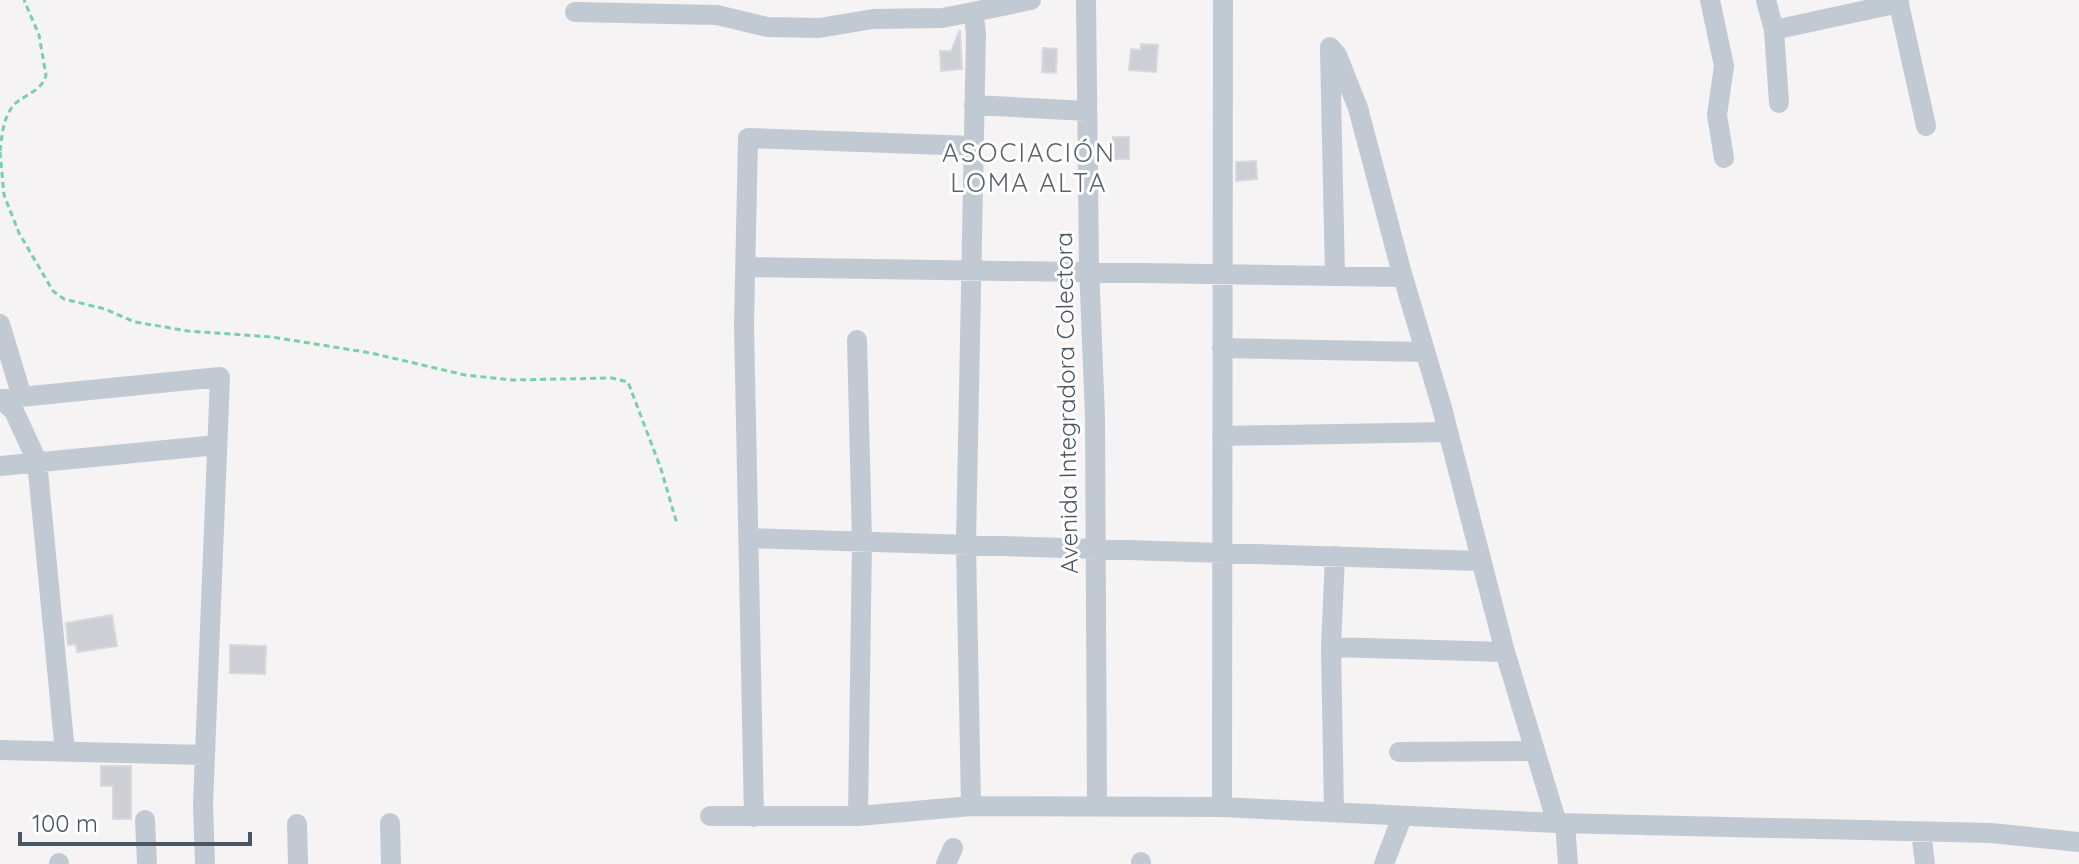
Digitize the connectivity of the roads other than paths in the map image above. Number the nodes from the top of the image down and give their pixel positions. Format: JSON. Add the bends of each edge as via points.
{"nodes":[{"id":1,"x":1031,"y":0,"type":"edge"},
{"id":2,"x":1086,"y":0,"type":"edge"},
{"id":3,"x":1223,"y":0,"type":"edge"},
{"id":4,"x":1710,"y":0,"type":"edge"},
{"id":5,"x":1766,"y":0,"type":"edge"},
{"id":6,"x":1898,"y":1,"type":"edge"},
{"id":7,"x":575,"y":12,"type":"dead end"},
{"id":8,"x":973,"y":12,"type":"junction"},
{"id":9,"x":1774,"y":30,"type":"junction"},
{"id":10,"x":1779,"y":103,"type":"dead end"},
{"id":11,"x":974,"y":105,"type":"junction"},
{"id":12,"x":1086,"y":111,"type":"junction"},
{"id":13,"x":1926,"y":126,"type":"dead end"},
{"id":14,"x":973,"y":146,"type":"junction"},
{"id":15,"x":1724,"y":158,"type":"dead end"},
{"id":16,"x":746,"y":267,"type":"junction"},
{"id":17,"x":970,"y":269,"type":"junction"},
{"id":18,"x":1089,"y":271,"type":"junction"},
{"id":19,"x":1223,"y":273,"type":"junction"},
{"id":20,"x":1335,"y":275,"type":"junction"},
{"id":21,"x":1403,"y":277,"type":"junction"},
{"id":22,"x":0,"y":324,"type":"edge"},
{"id":23,"x":857,"y":340,"type":"dead end"},
{"id":24,"x":1222,"y":348,"type":"junction"},
{"id":25,"x":1425,"y":352,"type":"junction"},
{"id":26,"x":22,"y":397,"type":"junction"},
{"id":27,"x":1,"y":399,"type":"edge"},
{"id":28,"x":1448,"y":432,"type":"junction"},
{"id":29,"x":1222,"y":436,"type":"junction"},
{"id":30,"x":217,"y":445,"type":"junction"},
{"id":31,"x":37,"y":461,"type":"junction"},
{"id":32,"x":0,"y":466,"type":"edge"},
{"id":33,"x":749,"y":538,"type":"junction"},
{"id":34,"x":862,"y":541,"type":"junction"},
{"id":35,"x":966,"y":544,"type":"junction"},
{"id":36,"x":1097,"y":549,"type":"junction"},
{"id":37,"x":1222,"y":551,"type":"junction"},
{"id":38,"x":1335,"y":556,"type":"junction"},
{"id":39,"x":1480,"y":561,"type":"junction"},
{"id":40,"x":1331,"y":647,"type":"junction"},
{"id":41,"x":1505,"y":652,"type":"junction"},
{"id":42,"x":0,"y":750,"type":"edge"},
{"id":43,"x":1534,"y":751,"type":"junction"},
{"id":44,"x":65,"y":752,"type":"junction"},
{"id":45,"x":1399,"y":752,"type":"dead end"},
{"id":46,"x":205,"y":755,"type":"junction"},
{"id":47,"x":1097,"y":805,"type":"junction"},
{"id":48,"x":971,"y":806,"type":"junction"},
{"id":49,"x":1222,"y":807,"type":"junction"},
{"id":50,"x":1334,"y":811,"type":"junction"},
{"id":51,"x":710,"y":816,"type":"dead end"},
{"id":52,"x":858,"y":816,"type":"junction"},
{"id":53,"x":754,"y":817,"type":"junction"},
{"id":54,"x":1402,"y":817,"type":"junction"},
{"id":55,"x":145,"y":820,"type":"dead end"},
{"id":56,"x":390,"y":823,"type":"dead end"},
{"id":57,"x":297,"y":824,"type":"dead end"},
{"id":58,"x":1561,"y":824,"type":"junction"},
{"id":59,"x":1921,"y":832,"type":"junction"},
{"id":60,"x":2079,"y":842,"type":"edge"},
{"id":61,"x":147,"y":864,"type":"edge"},
{"id":62,"x":205,"y":864,"type":"edge"},
{"id":63,"x":298,"y":864,"type":"edge"},
{"id":64,"x":391,"y":864,"type":"edge"},
{"id":65,"x":1384,"y":864,"type":"edge"},
{"id":66,"x":1568,"y":864,"type":"edge"},
{"id":67,"x":1925,"y":864,"type":"edge"}],
"edges":[{"from":1,"to":8,"type":"street"},
{"from":2,"to":12,"type":"street","name":"Avenida Integradora Colectora"},
{"from":3,"to":19,"type":"street"},
{"from":4,"to":15,"type":"street","via":[[1724,66],[1717,115]]},
{"from":5,"to":9,"type":"street"},
{"from":6,"to":9,"type":"street"},
{"from":6,"to":13,"type":"street"},
{"from":7,"to":8,"type":"street","via":[[717,15],[767,27],[819,28]]},
{"from":8,"to":11,"type":"street"},
{"from":9,"to":10,"type":"street"},
{"from":11,"to":12,"type":"street"},
{"from":11,"to":14,"type":"street"},
{"from":12,"to":18,"type":"street","name":"Avenida Integradora Colectora"},
{"from":14,"to":16,"type":"street","via":[[748,138]]},
{"from":14,"to":17,"type":"street"},
{"from":16,"to":17,"type":"street"},
{"from":16,"to":33,"type":"street"},
{"from":17,"to":18,"type":"street"},
{"from":17,"to":35,"type":"street"},
{"from":18,"to":19,"type":"street"},
{"from":18,"to":36,"type":"street","name":"Avenida Integradora Colectora"},
{"from":19,"to":20,"type":"street"},
{"from":19,"to":24,"type":"street"},
{"from":20,"to":21,"type":"street"},
{"from":20,"to":21,"type":"street","via":[[1330,45],[1358,108]]},
{"from":21,"to":25,"type":"street"},
{"from":22,"to":26,"type":"street"},
{"from":23,"to":34,"type":"street"},
{"from":24,"to":25,"type":"street"},
{"from":24,"to":29,"type":"street"},
{"from":25,"to":28,"type":"street"},
{"from":26,"to":27,"type":"street"},
{"from":26,"to":30,"type":"street","via":[[220,377]]},
{"from":27,"to":31,"type":"street","via":[[14,411]]},
{"from":28,"to":29,"type":"street"},
{"from":28,"to":39,"type":"street"},
{"from":29,"to":37,"type":"street"},
{"from":30,"to":31,"type":"street"},
{"from":30,"to":46,"type":"street"},
{"from":31,"to":32,"type":"street"},
{"from":31,"to":44,"type":"street"},
{"from":33,"to":34,"type":"street"},
{"from":33,"to":53,"type":"street"},
{"from":34,"to":35,"type":"street"},
{"from":34,"to":52,"type":"street"},
{"from":35,"to":36,"type":"street"},
{"from":35,"to":48,"type":"street"},
{"from":36,"to":37,"type":"street"},
{"from":36,"to":47,"type":"street","name":"Avenida Integradora Colectora"},
{"from":37,"to":38,"type":"street"},
{"from":37,"to":49,"type":"street"},
{"from":38,"to":39,"type":"street"},
{"from":38,"to":40,"type":"street"},
{"from":39,"to":41,"type":"street"},
{"from":40,"to":41,"type":"street"},
{"from":40,"to":50,"type":"street"},
{"from":41,"to":43,"type":"street"},
{"from":42,"to":44,"type":"street"},
{"from":43,"to":45,"type":"street"},
{"from":43,"to":58,"type":"street"},
{"from":44,"to":46,"type":"street"},
{"from":46,"to":62,"type":"street"},
{"from":47,"to":48,"type":"street"},
{"from":47,"to":49,"type":"street"},
{"from":48,"to":52,"type":"street"},
{"from":49,"to":50,"type":"street"},
{"from":50,"to":54,"type":"street"},
{"from":51,"to":53,"type":"street"},
{"from":52,"to":53,"type":"street"},
{"from":54,"to":58,"type":"street"},
{"from":54,"to":65,"type":"street"},
{"from":55,"to":61,"type":"street"},
{"from":56,"to":64,"type":"street"},
{"from":57,"to":63,"type":"street"},
{"from":58,"to":59,"type":"street"},
{"from":58,"to":66,"type":"street"},
{"from":59,"to":60,"type":"street"},
{"from":59,"to":67,"type":"street"}]}
